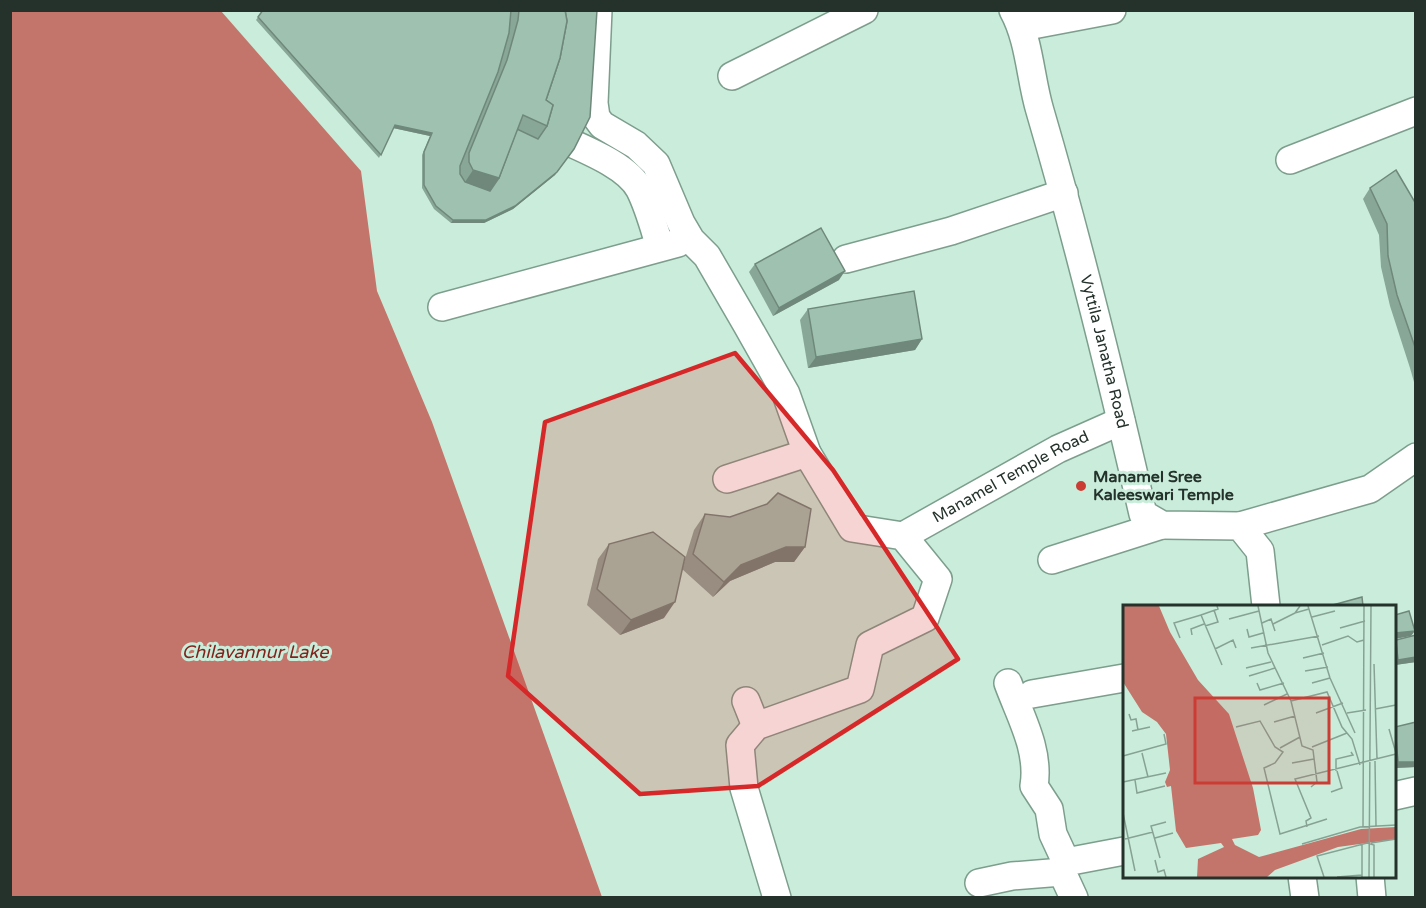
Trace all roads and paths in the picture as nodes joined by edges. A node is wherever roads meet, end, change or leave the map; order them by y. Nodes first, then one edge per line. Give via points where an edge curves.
1 (598, 10) edge
2 (864, 10) edge
3 (1112, 10) edge
4 (1018, 19) edge
5 (732, 76) dead end
6 (1416, 111) edge
7 (533, 159) edge
8 (1290, 159) dead end
9 (1064, 193) junction
10 (691, 240) junction
11 (660, 247) junction
12 (846, 259) dead end
13 (442, 307) dead end
14 (1121, 421) junction
15 (807, 453) junction
16 (1416, 457) edge
17 (726, 479) dead end
18 (1162, 525) junction
19 (1240, 526) junction
20 (903, 536) junction
21 (1052, 560) dead end
22 (1266, 605) edge
23 (1123, 678) edge
24 (746, 701) dead end
25 (756, 726) junction
26 (1416, 791) edge
27 (1396, 796) edge
28 (1123, 852) edge
29 (1064, 867) junction
30 (1302, 878) edge
31 (1370, 878) edge
32 (979, 883) dead end
33 (777, 897) edge
34 (1074, 897) edge
35 (1305, 897) edge
36 (1372, 897) edge

1 - 10 street via 596,117 602,125 649,154
2 - 5 street
3 - 4 street
4 - 9 street, Vyttila Janatha Road via 1032,86
6 - 8 street
7 - 11 street via 547,132 622,170 640,189
9 - 12 street via 951,231
9 - 14 street, Vyttila Janatha Road
10 - 11 street
10 - 15 street via 707,256 786,394
11 - 13 street
14 - 18 street, Vyttila Janatha Road via 1143,514
14 - 20 street, Manamel Temple Road via 1058,449
15 - 17 street
15 - 20 street via 852,528
16 - 19 street via 1370,489
18 - 19 street
18 - 21 street
19 - 22 street via 1260,551
20 - 25 street via 938,579 925,618 870,645 860,689
23 - 29 street via 1020,688 1036,771 1034,786 1049,809
24 - 25 street
25 - 33 street via 740,746 744,788
26 - 27 street
28 - 29 street
29 - 32 street
29 - 34 street
30 - 35 street
31 - 36 street

